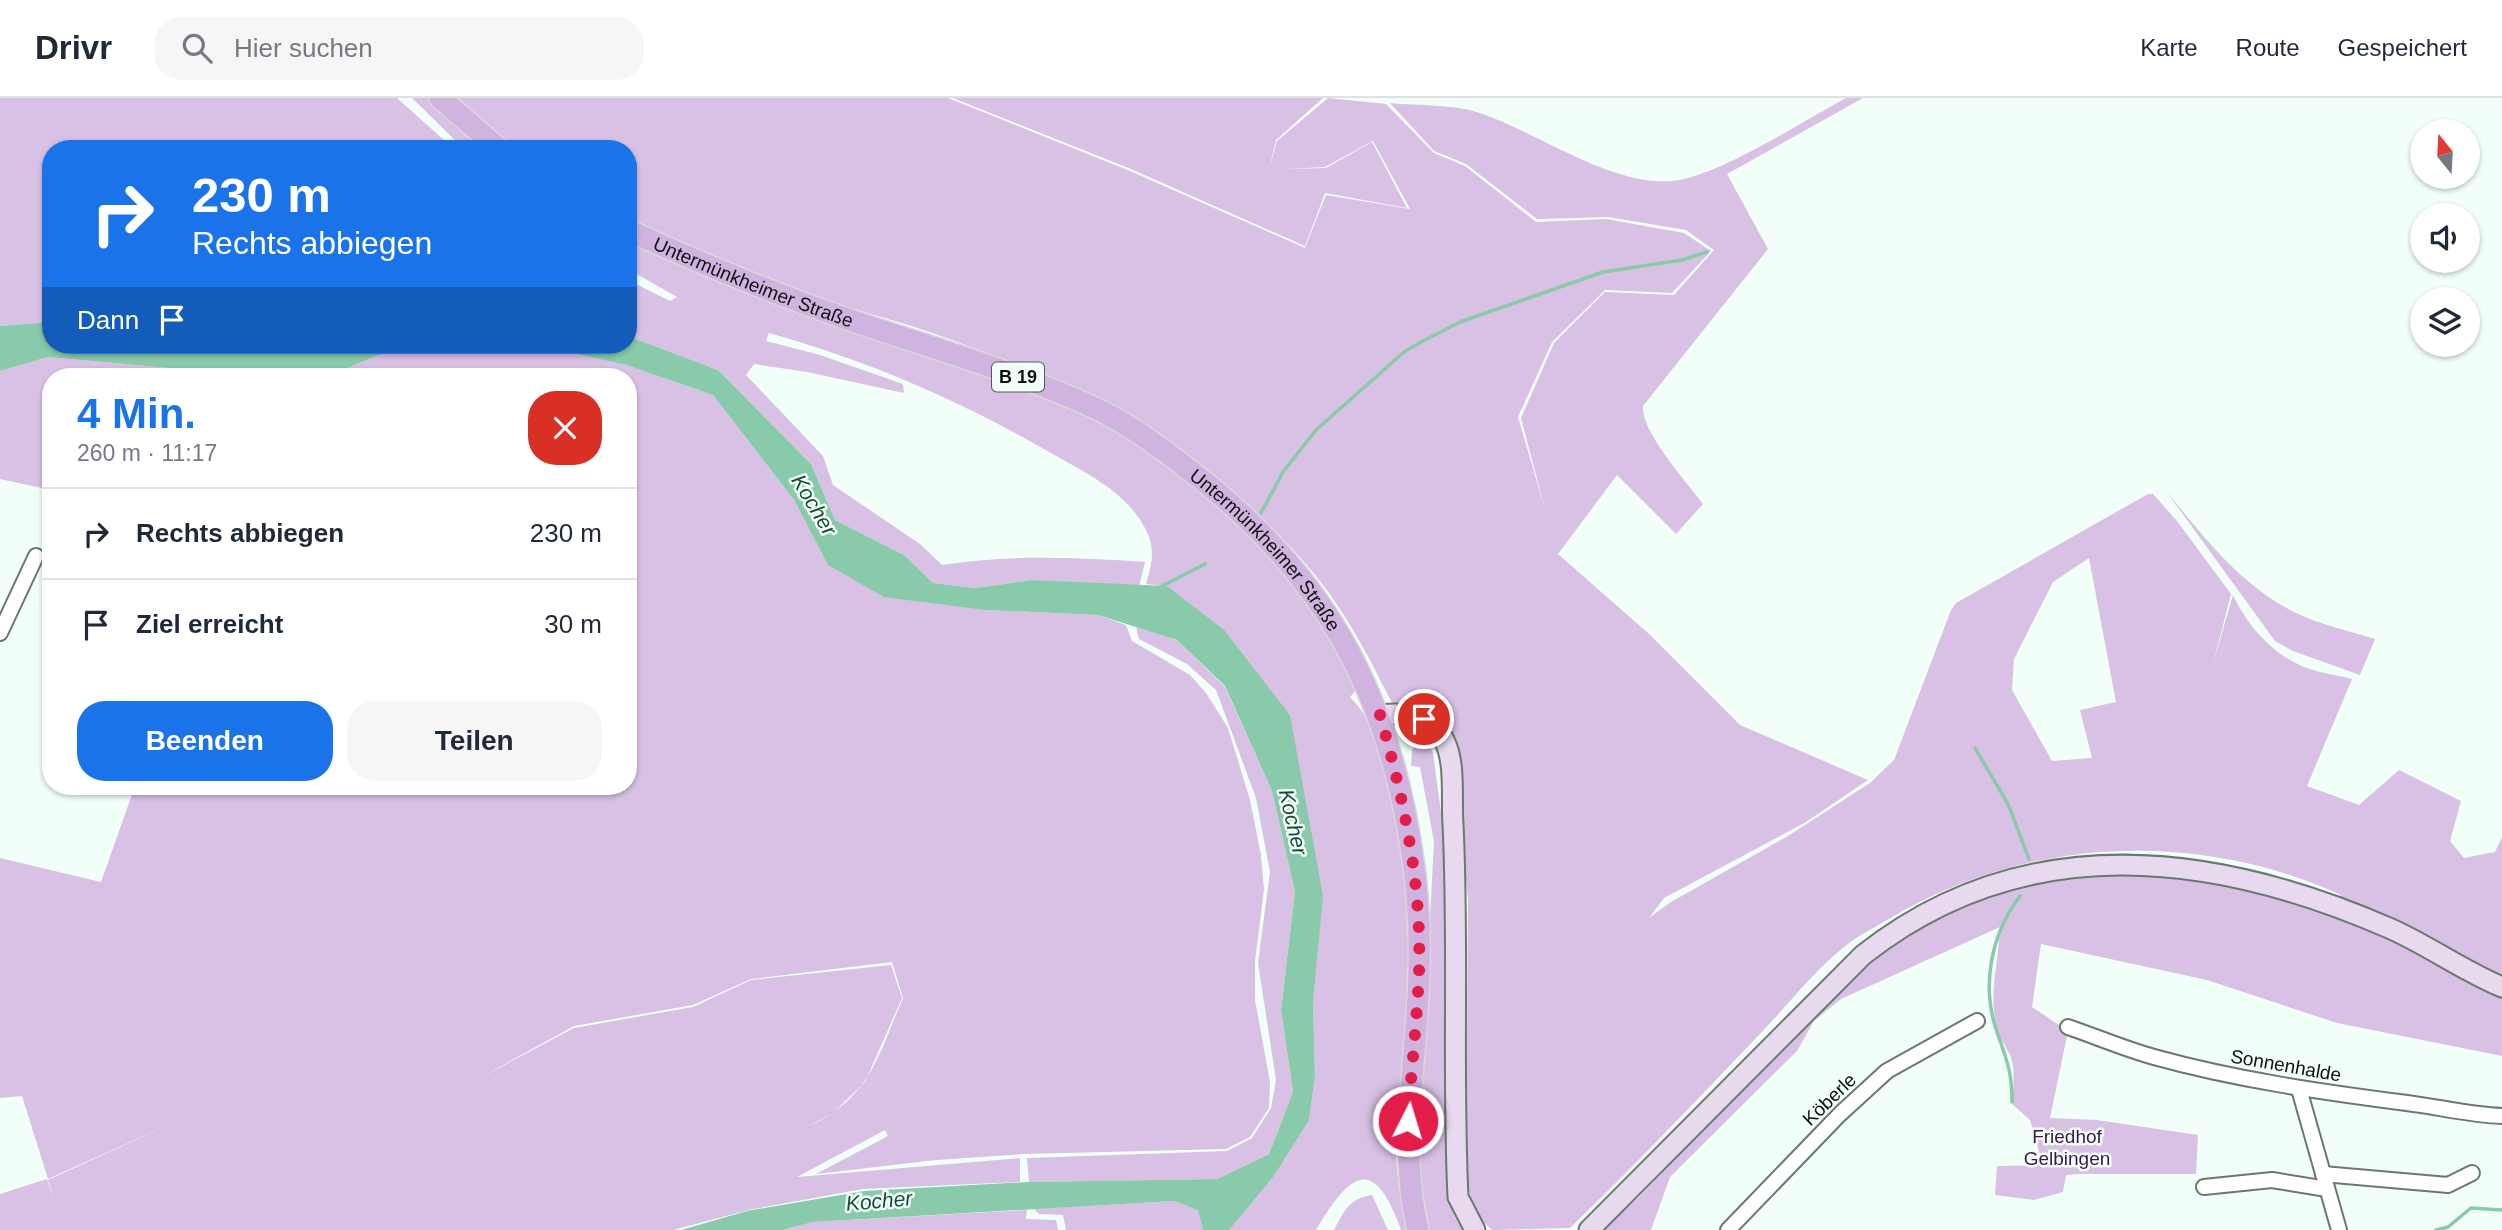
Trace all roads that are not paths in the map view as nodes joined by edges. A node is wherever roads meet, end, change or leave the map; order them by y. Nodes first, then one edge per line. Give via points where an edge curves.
1 (440, 98) edge
2 (489, 140) edge
3 (637, 234) edge
4 (36, 556) dead end
5 (0, 633) edge
6 (1380, 715) junction
7 (2502, 987) edge
8 (1977, 1021) dead end
9 (2068, 1027) dead end
10 (2299, 1089) junction
11 (2502, 1116) edge
12 (2472, 1173) dead end
13 (2323, 1174) junction
14 (2204, 1187) dead end
15 (2327, 1189) junction
16 (1418, 1230) edge
17 (1475, 1230) edge
18 (1589, 1230) edge
19 (1728, 1230) edge
20 (2339, 1230) edge

1 - 2 main road
3 - 6 main road, Untermünkheimer Straße / B 19 via 733,278 1065,395 1133,430 1224,496 1282,555 1338,632
4 - 5 street
6 - 16 main road, Untermünkheimer Straße / B 19 via 1407,823 1416,896 1419,971 1407,1163
6 - 17 main road via 1398,713 1424,719 1448,747 1455,874 1458,1197
7 - 18 main road via 2392,929 2252,879 2159,865 2115,864 2017,877 1944,902 1863,955
8 - 19 street, Köberle via 1887,1071
9 - 10 street, Sonnenhalde via 2153,1056
10 - 11 street, Sonnenhalde
10 - 13 street
12 - 13 street via 2448,1185
13 - 15 street
14 - 15 street via 2272,1180
15 - 20 street

